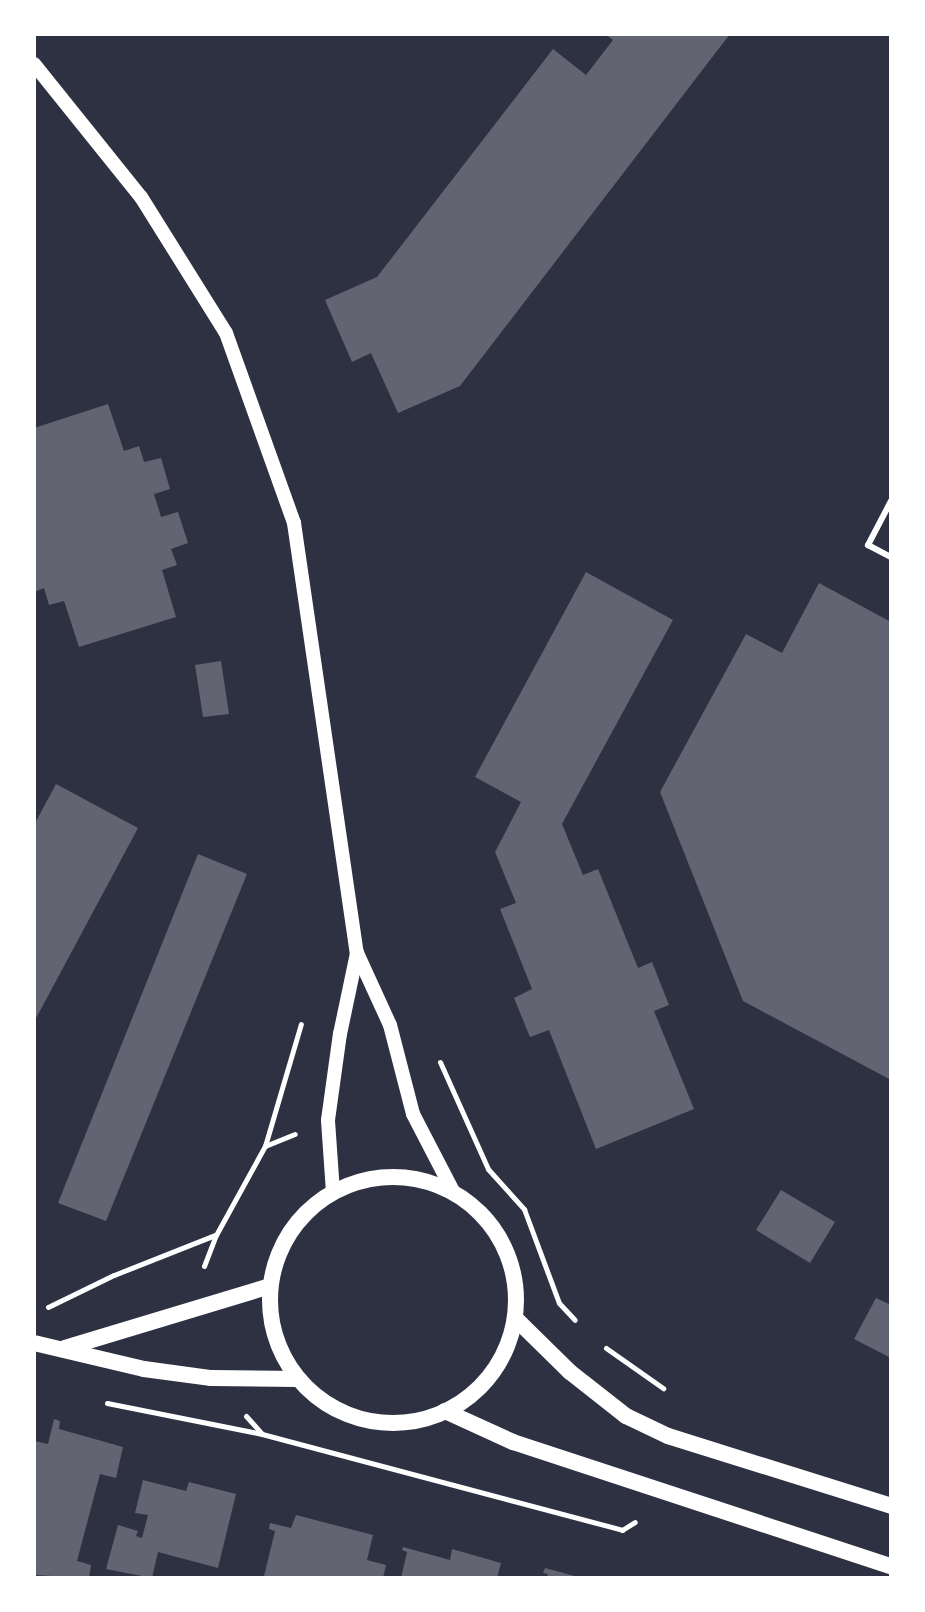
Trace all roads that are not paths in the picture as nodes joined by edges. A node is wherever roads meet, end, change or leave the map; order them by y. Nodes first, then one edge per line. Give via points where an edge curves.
1 (34, 64) edge
2 (891, 501) edge
3 (891, 557) edge
4 (357, 953) junction
5 (333, 1192) junction
6 (454, 1193) junction
7 (270, 1286) junction
8 (515, 1318) junction
9 (34, 1343) edge
10 (63, 1349) junction
11 (298, 1379) junction
12 (445, 1411) junction
13 (891, 1506) edge
14 (891, 1566) edge

1 - 4 street via 141,197 226,333 294,523
2 - 3 lane via 868,545
4 - 5 street via 328,1120
4 - 6 street via 390,1025 413,1114
5 - 6 main road via 394,1176 425,1180
5 - 7 main road via 290,1231
6 - 8 main road via 483,1215 505,1246 515,1281
7 - 10 main road
7 - 11 main road via 274,1335
8 - 12 main road via 492,1373
8 - 13 main road via 570,1372 626,1416 668,1436
9 - 10 main road
10 - 11 main road via 211,1378
11 - 12 main road via 322,1401 351,1416 415,1421
12 - 14 main road via 513,1442

